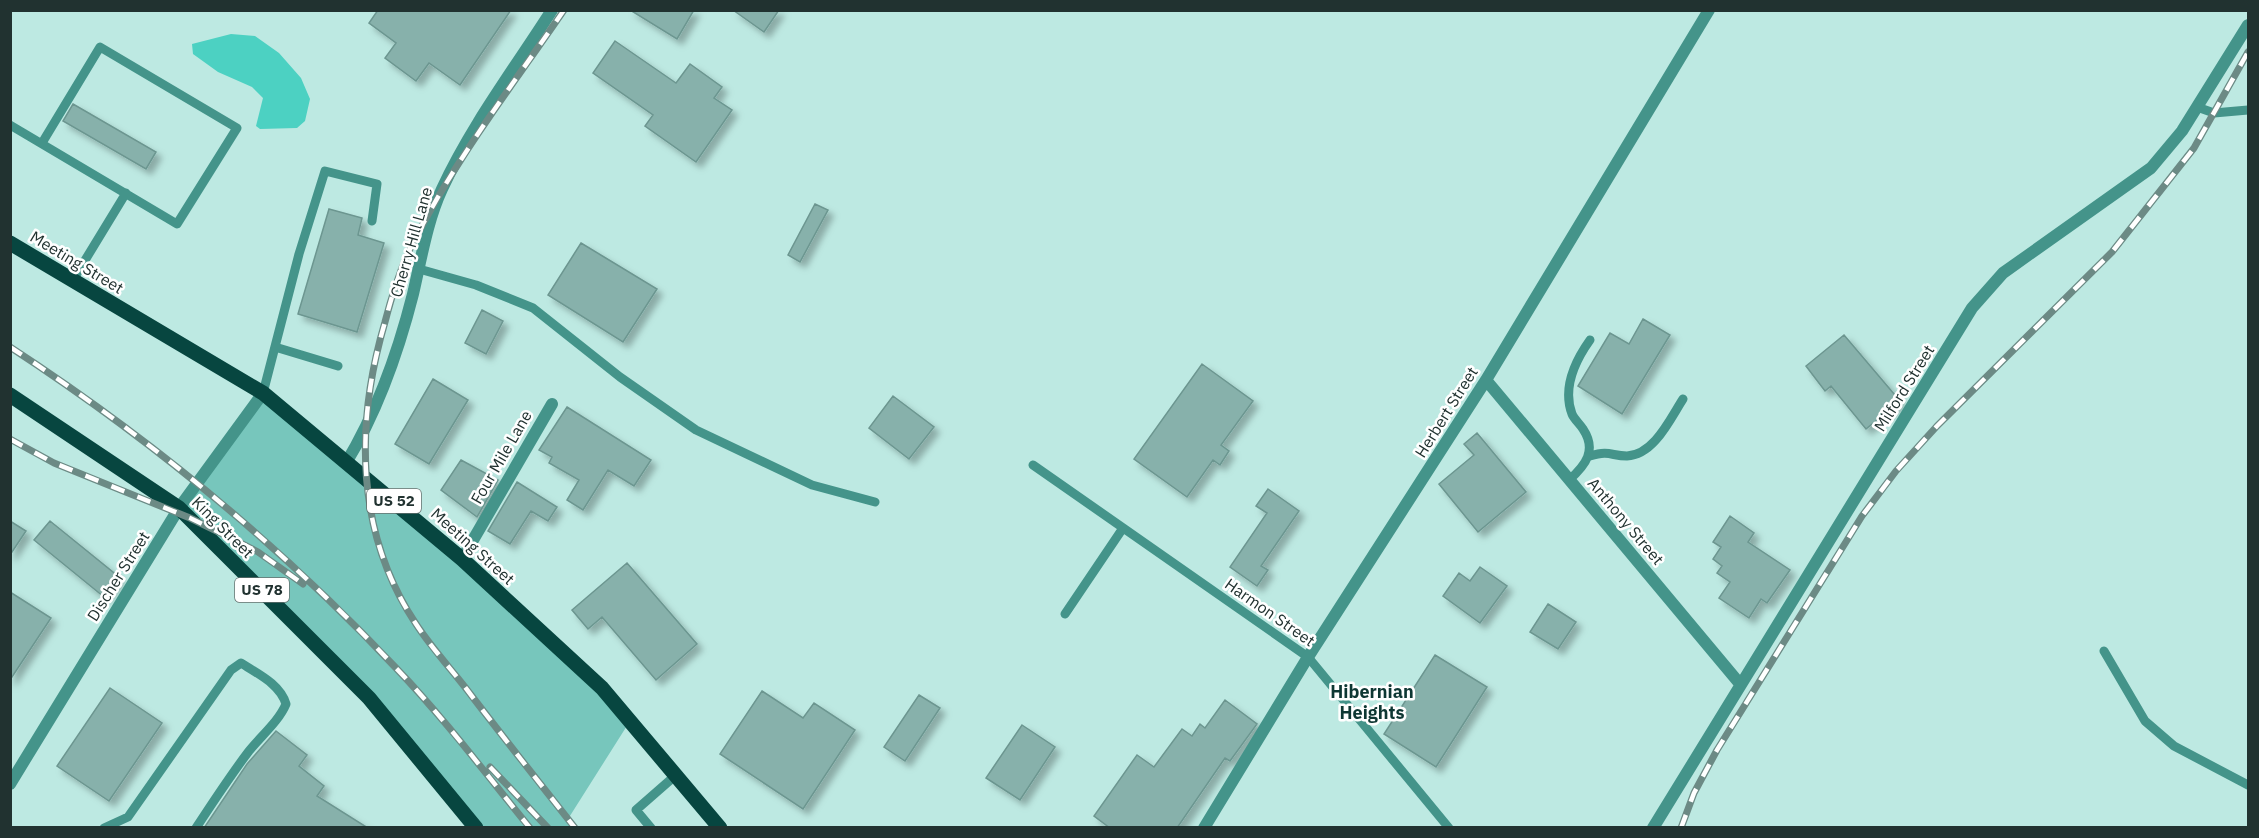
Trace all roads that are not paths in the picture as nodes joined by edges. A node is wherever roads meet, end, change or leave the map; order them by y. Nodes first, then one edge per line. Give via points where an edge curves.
1 (552, 10) edge
2 (1709, 10) edge
3 (2248, 25) edge
4 (2197, 107) junction
5 (2248, 110) edge
6 (10, 125) edge
7 (42, 143) junction
8 (126, 193) junction
9 (372, 221) dead end
10 (10, 243) edge
11 (419, 269) junction
12 (74, 280) junction
13 (1590, 340) dead end
14 (275, 347) junction
15 (339, 366) dead end
16 (1486, 380) junction
17 (263, 393) junction
18 (10, 395) edge
19 (1683, 399) dead end
20 (552, 404) dead end
21 (1590, 456) junction
22 (346, 463) junction
23 (1033, 465) dead end
24 (1569, 480) junction
25 (875, 502) dead end
26 (180, 508) junction
27 (1123, 528) junction
28 (462, 559) junction
29 (1065, 614) dead end
30 (2104, 651) dead end
31 (1308, 657) junction
32 (1740, 684) junction
33 (676, 775) junction
34 (10, 784) edge
35 (2248, 785) edge
36 (104, 828) edge
37 (196, 828) edge
38 (476, 828) edge
39 (651, 828) edge
40 (720, 828) edge
41 (1204, 828) edge
42 (1449, 828) edge
43 (1653, 828) edge

1 - 11 street, Cherry Hill Lane via 441,190
2 - 16 street, Herbert Street
3 - 4 street, Milford Street
4 - 5 lane via 2214,113
4 - 32 street, Milford Street via 2182,132 2151,168 2003,273 1972,308
6 - 7 lane
7 - 8 lane
7 - 8 lane via 100,47 237,128 177,224
8 - 12 lane
9 - 14 lane via 377,184 325,171
10 - 12 main road, Meeting Street / US 52
11 - 22 street, Cherry Hill Lane via 380,396
11 - 25 lane via 476,285 533,308 620,377 696,430 812,485
12 - 17 main road, Meeting Street / US 52
13 - 21 lane via 1575,362 1568,392 1573,415 1590,440
14 - 15 lane
14 - 17 lane
16 - 24 street, Anthony Street
16 - 31 street, Herbert Street
17 - 22 main road, Meeting Street / US 52
17 - 26 street, Discher Street
18 - 26 main road, King Street / US 78
19 - 21 lane via 1653,442 1638,454 1624,456 1606,451
20 - 28 street, Four Mile Lane
21 - 24 lane
22 - 28 main road, Meeting Street / US 52
23 - 27 lane, Harmon Street
24 - 32 street, Anthony Street
26 - 34 street, Discher Street
26 - 38 main road, King Street / US 78 via 369,698
27 - 29 lane
27 - 31 lane, Harmon Street
28 - 33 main road, Meeting Street / US 52 via 602,687
30 - 35 lane via 2145,721 2174,746
31 - 41 street, Herbert Street
31 - 42 lane, Harmon Street
32 - 43 street, Milford Street
33 - 39 lane via 636,810
33 - 40 main road, Meeting Street / US 52
36 - 37 lane via 128,817 231,670 241,663 283,694 286,704 282,714 232,773

